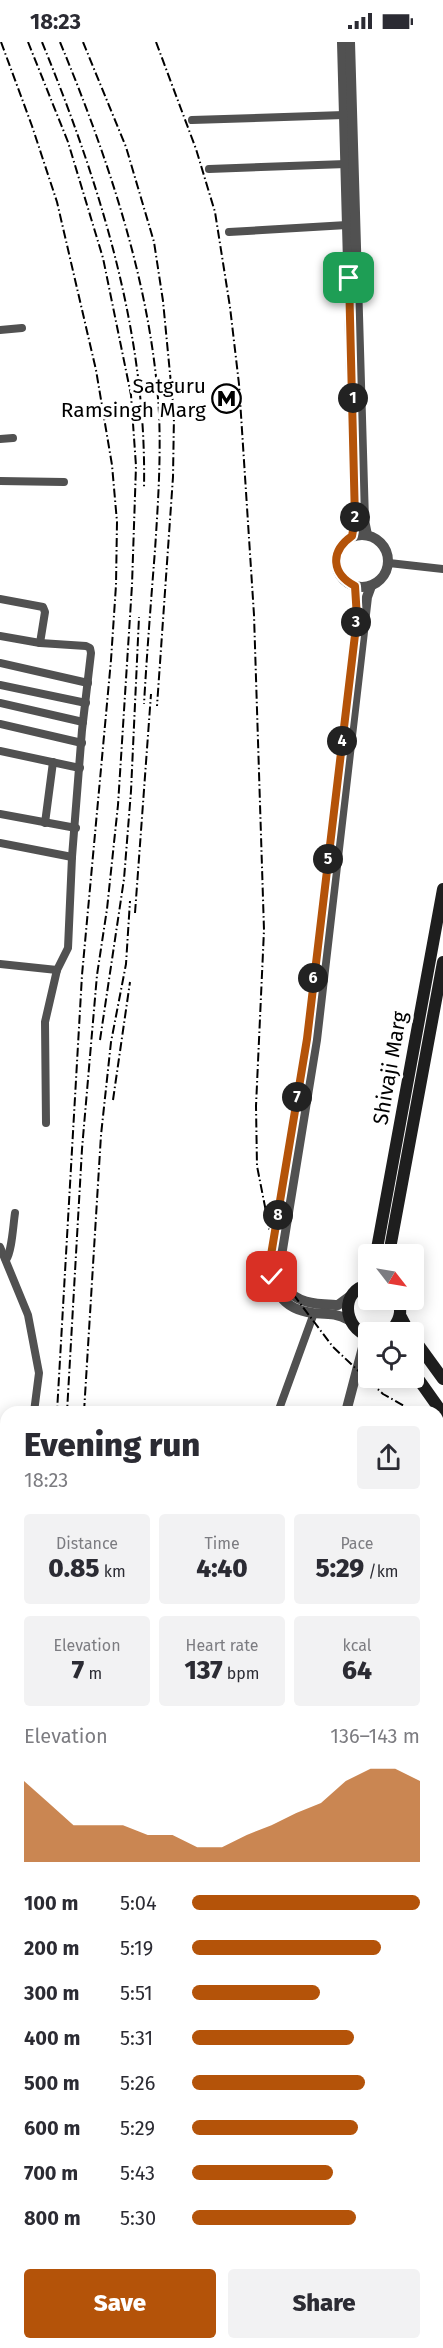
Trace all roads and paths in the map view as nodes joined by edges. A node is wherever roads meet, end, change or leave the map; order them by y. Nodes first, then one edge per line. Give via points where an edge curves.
1 (342, 42) edge
2 (350, 42) edge
3 (344, 115) junction
4 (192, 120) dead end
5 (346, 164) junction
6 (209, 169) dead end
7 (347, 225) junction
8 (229, 232) dead end
9 (22, 328) dead end
10 (0, 330) edge
11 (0, 438) edge
12 (13, 438) dead end
13 (0, 481) edge
14 (64, 482) dead end
15 (367, 535) junction
16 (352, 536) junction
17 (389, 562) junction
18 (443, 569) edge
19 (355, 586) junction
20 (371, 586) junction
21 (0, 600) edge
22 (0, 636) edge
23 (40, 643) junction
24 (0, 663) edge
25 (88, 683) junction
26 (0, 685) edge
27 (0, 703) edge
28 (86, 703) junction
29 (83, 722) junction
30 (0, 724) edge
31 (82, 743) junction
32 (0, 751) edge
33 (53, 762) junction
34 (80, 768) junction
35 (0, 814) edge
36 (45, 823) junction
37 (76, 828) junction
38 (0, 843) edge
39 (72, 857) junction
40 (443, 889) edge
41 (443, 962) edge
42 (0, 964) edge
43 (57, 970) junction
44 (46, 1123) dead end
45 (15, 1213) dead end
46 (378, 1244) edge
47 (391, 1244) edge
48 (0, 1247) edge
49 (6, 1260) junction
50 (358, 1289) edge
51 (353, 1293) junction
52 (399, 1310) edge
53 (314, 1313) junction
54 (400, 1315) junction
55 (349, 1320) junction
56 (397, 1322) edge
57 (404, 1322) edge
58 (358, 1331) edge
59 (424, 1353) edge
60 (358, 1371) edge
61 (443, 1379) edge
62 (424, 1387) edge
63 (35, 1406) edge
64 (280, 1406) edge
65 (348, 1406) edge
66 (437, 1406) edge

1 - 3 street
2 - 15 street
3 - 4 street
3 - 5 street
5 - 6 street
5 - 7 street
7 - 8 street
7 - 16 street via 355,520
9 - 10 street
11 - 12 street
13 - 14 street
15 - 16 street
15 - 17 street via 378,540
16 - 19 street via 338,550 336,559 345,581
17 - 18 street
17 - 20 street via 380,581
19 - 20 street
19 - 53 street via 357,618 307,1039 270,1261 277,1292 287,1305
20 - 51 street via 316,1040 280,1262 284,1285 294,1296 312,1304 338,1305
21 - 23 street via 43,607
22 - 23 street
23 - 25 street via 90,648
24 - 25 street
25 - 28 street
26 - 28 street
27 - 29 street
28 - 29 street
29 - 31 street
30 - 31 street
31 - 34 street
32 - 33 street
33 - 34 street
33 - 36 street
34 - 37 street
35 - 36 street
36 - 37 street
37 - 39 street
38 - 39 street
39 - 43 street via 68,948
40 - 46 main road, Shivaji Marg
41 - 47 main road, Shivaji Marg
42 - 43 street
43 - 44 street via 45,1022
45 - 49 street via 11,1253
48 - 49 street
49 - 63 street via 28,1315 37,1359
50 - 51 main road
51 - 55 main road via 348,1306
52 - 54 main road
53 - 55 street via 336,1314
53 - 64 street
54 - 56 main road
54 - 57 main road
55 - 58 main road
59 - 61 main road
60 - 65 street
62 - 66 main road

